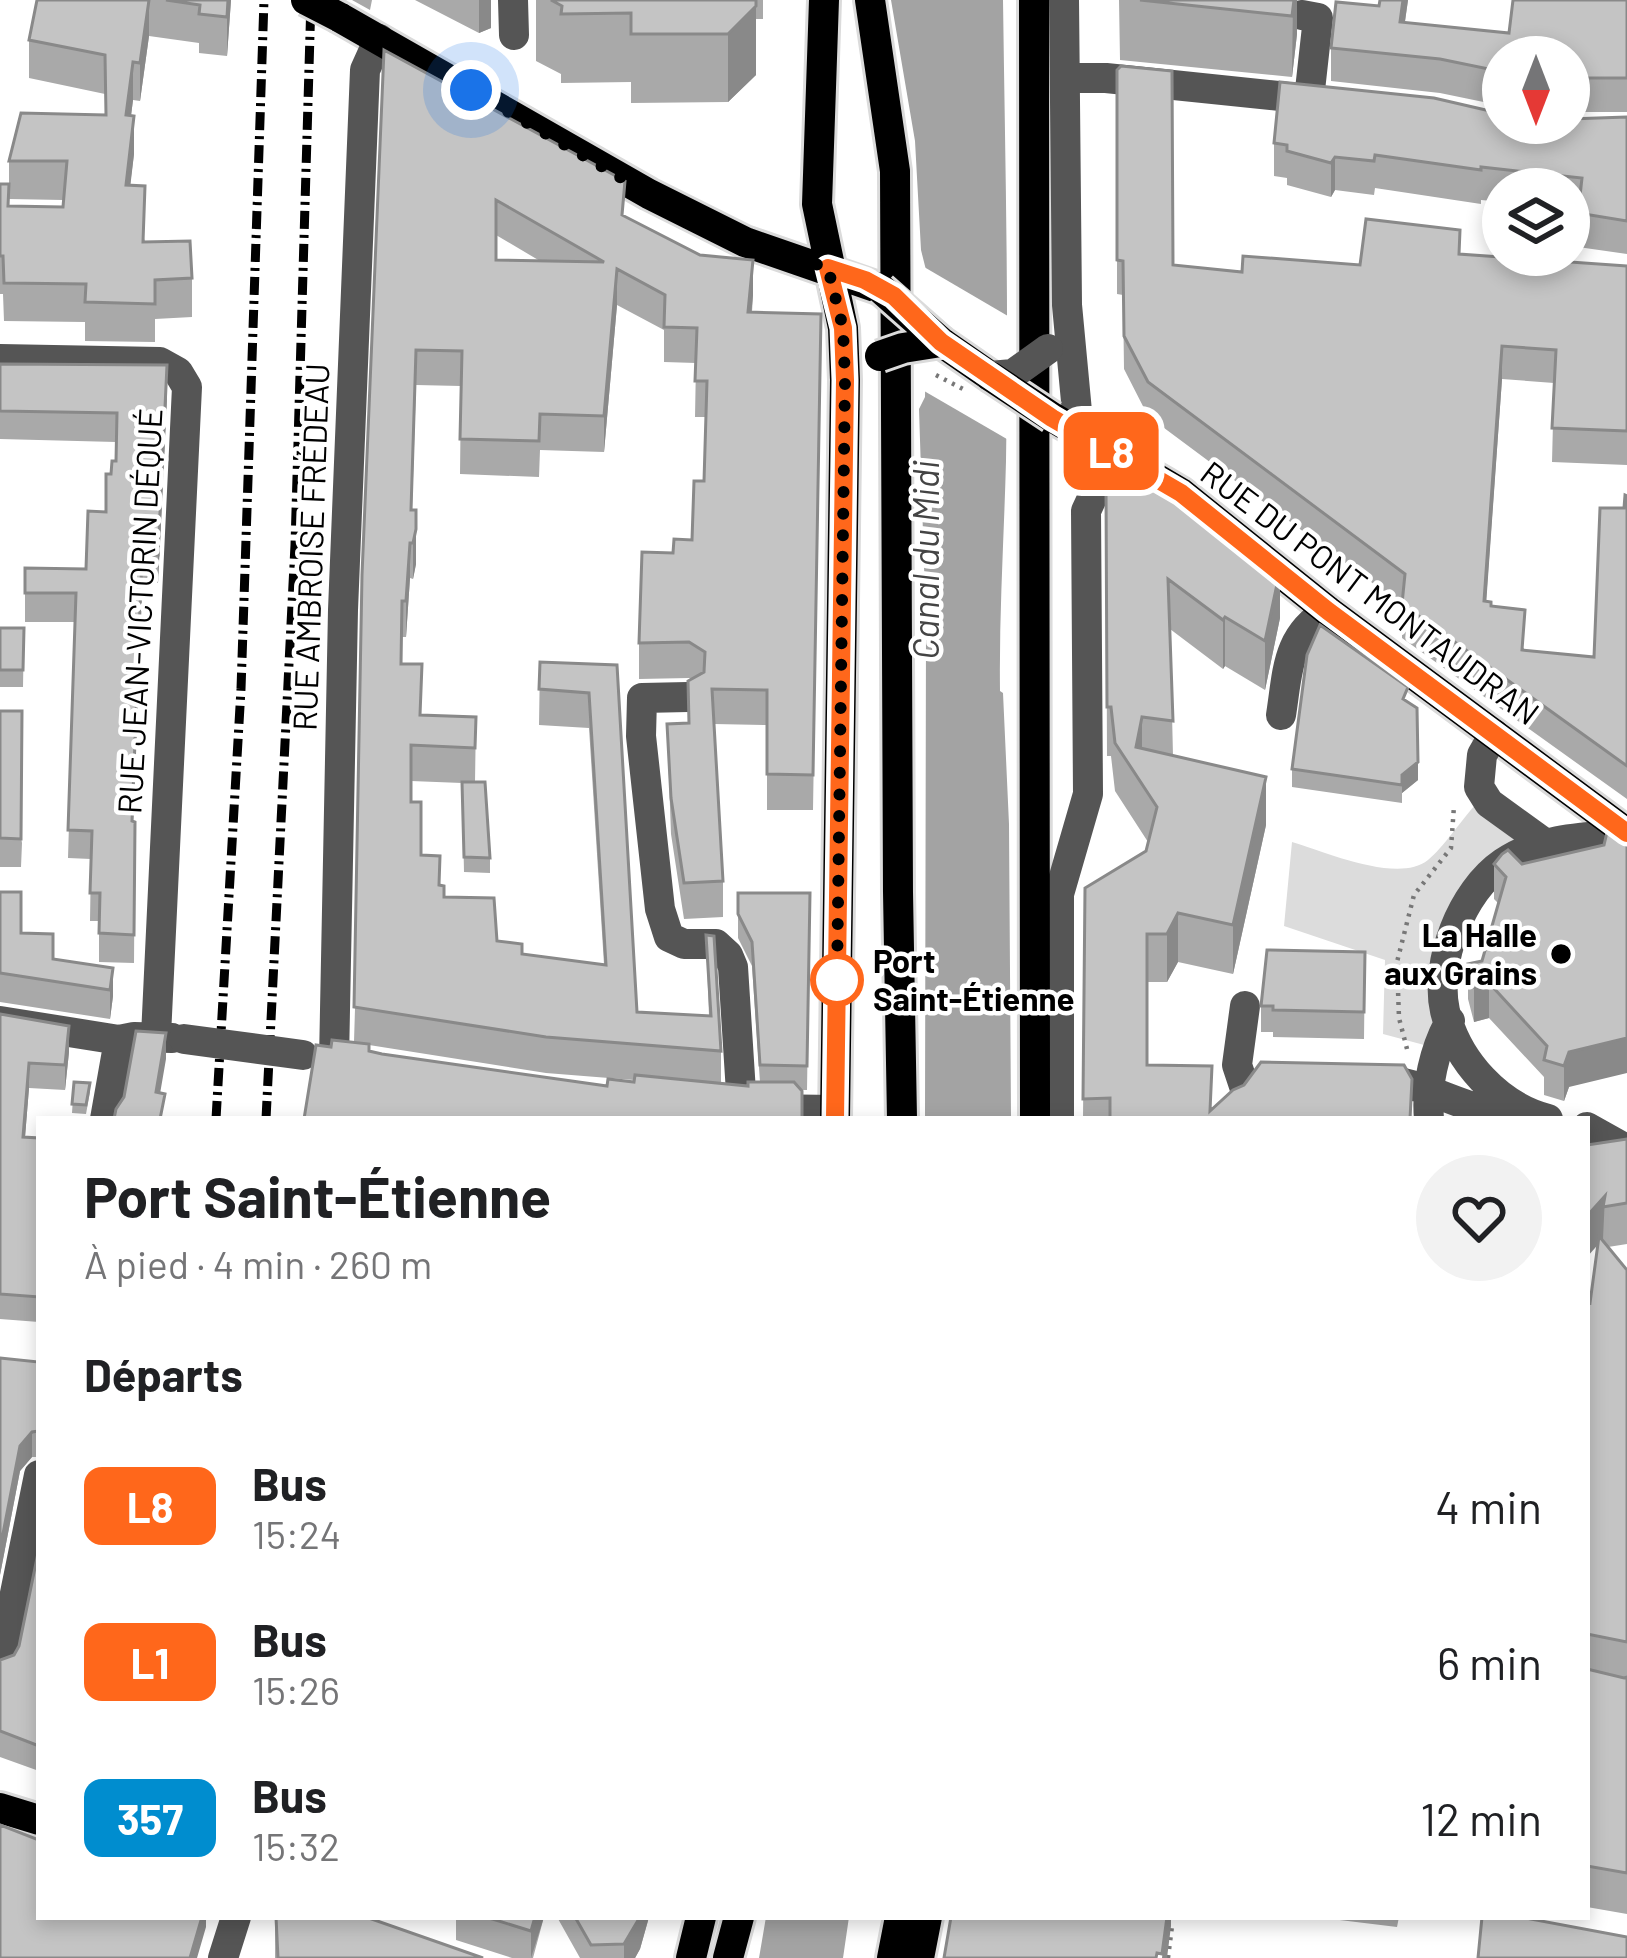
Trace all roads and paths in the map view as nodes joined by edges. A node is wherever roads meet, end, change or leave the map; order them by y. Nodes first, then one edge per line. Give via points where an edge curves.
1 (306, 0) edge
2 (513, 0) edge
3 (824, 0) edge
4 (870, 0) edge
5 (1034, 0) edge
6 (1064, 0) edge
7 (1302, 15) dead end
8 (514, 34) dead end
9 (379, 39) junction
10 (1067, 78) junction
11 (1309, 99) junction
12 (1352, 104) edge
13 (828, 268) junction
14 (1067, 305) junction
15 (941, 342) junction
16 (0, 359) edge
17 (991, 376) junction
18 (845, 380) junction
19 (1065, 425) junction
20 (1123, 458) junction
21 (1328, 611) junction
22 (688, 697) edge
23 (1281, 715) dead end
24 (1494, 734) junction
25 (1454, 805) dead end
26 (1627, 834) edge
27 (1547, 844) junction
28 (1245, 1006) dead end
29 (0, 1021) edge
30 (1450, 1021) junction
31 (170, 1038) junction
32 (119, 1040) junction
33 (1278, 1077) edge
34 (1349, 1078) edge
35 (1425, 1098) edge
36 (835, 1114) edge
37 (105, 1116) edge
38 (902, 1116) edge
39 (1035, 1116) edge
40 (1059, 1116) edge
41 (1499, 1116) edge
42 (1537, 1116) edge
43 (1590, 1129) edge
44 (1624, 1146) edge
45 (1590, 1152) edge
46 (36, 1490) edge
47 (0, 1667) edge
48 (0, 1808) edge
49 (36, 1819) edge
50 (235, 1920) edge
51 (700, 1920) edge
52 (738, 1920) edge
53 (899, 1920) edge
54 (926, 1920) edge
55 (1172, 1926) dead end
56 (223, 1958) edge
57 (691, 1958) edge
58 (728, 1958) edge
59 (892, 1958) edge
60 (919, 1958) edge
61 (1168, 1958) edge

1 - 9 main road, RUE DU PONT MONTAUDRAN, bridge
2 - 8 street
3 - 13 main road via 816,163
4 - 38 main road via 895,171
5 - 39 main road
6 - 10 street
7 - 11 street via 1318,18
9 - 13 main road, RUE DU PONT MONTAUDRAN via 649,194 745,242
9 - 31 street, RUE AMBROISE FRÉDEAU, bridge via 365,70 353,358 346,1061
10 - 11 street
10 - 14 street
11 - 12 street
13 - 15 main road, RUE DU PONT MONTAUDRAN, bridge via 881,289
13 - 18 main road
14 - 17 street, bridge via 1048,349 1012,374
14 - 19 street
15 - 17 main road, RUE DU PONT MONTAUDRAN
15 - 18 main road, bridge via 880,356
16 - 31 street, RUE JEAN-VICTORIN DÉQUÉ via 160,362 187,387
17 - 19 main road, RUE DU PONT MONTAUDRAN, bridge
18 - 36 main road
19 - 20 main road, RUE DU PONT MONTAUDRAN
20 - 21 main road, RUE DU PONT MONTAUDRAN via 1181,493
20 - 40 street via 1086,511 1088,794 1059,894
21 - 23 street via 1292,645
21 - 24 main road, RUE DU PONT MONTAUDRAN
22 - 36 street via 642,698 669,938 716,944 733,967 731,1107
24 - 26 main road, RUE DU PONT MONTAUDRAN
24 - 27 street via 1478,788
25 - 35 path via 1451,848 1414,895 1397,962 1399,1018
26 - 27 street
27 - 30 street via 1503,863 1476,888 1450,943
28 - 33 street via 1238,1098 1260,1078
29 - 32 street
30 - 35 street
30 - 42 street via 1477,1075
31 - 32 street
32 - 37 street
34 - 35 street via 1396,1079
35 - 41 street
43 - 44 street
44 - 45 main road
46 - 47 street
48 - 49 main road
50 - 56 street
51 - 57 main road
52 - 58 main road
53 - 59 main road
54 - 60 main road
55 - 61 path

